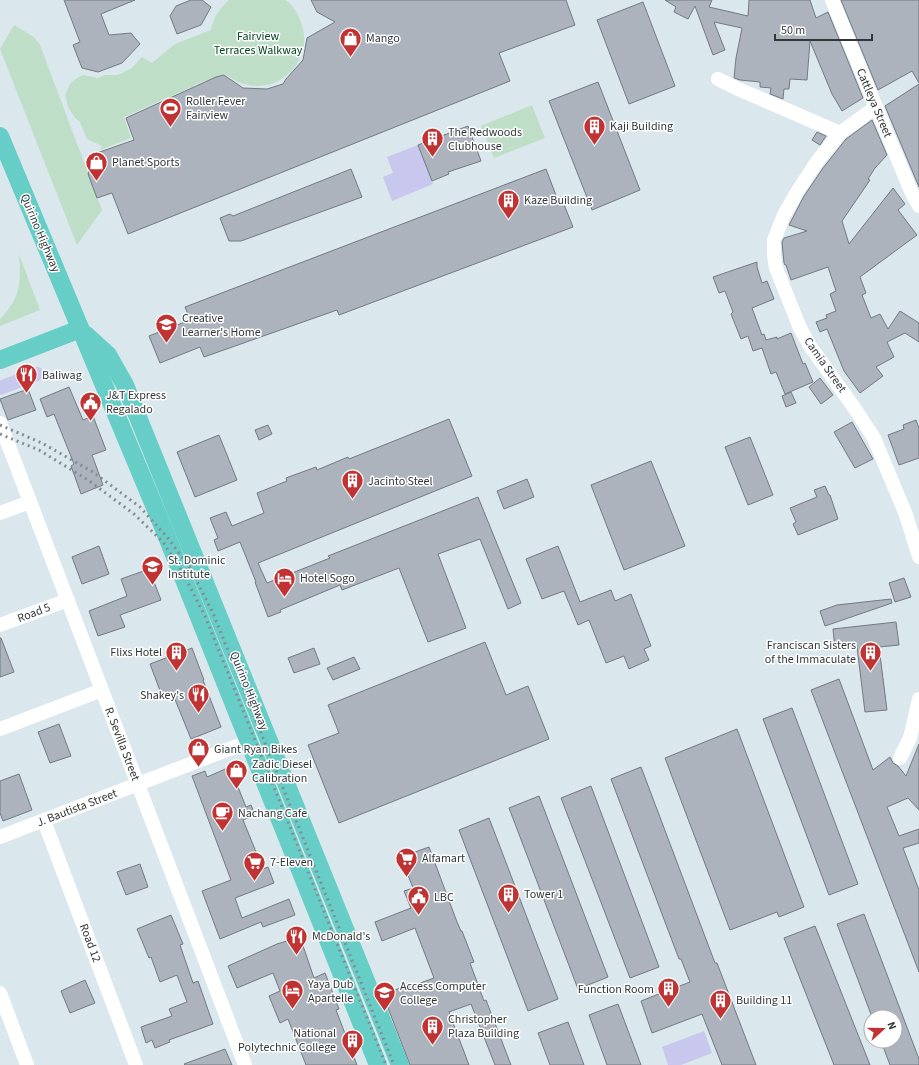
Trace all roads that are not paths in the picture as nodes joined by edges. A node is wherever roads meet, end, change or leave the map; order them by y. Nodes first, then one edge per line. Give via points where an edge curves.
1 (832, 0) edge
2 (718, 79) dead end
3 (876, 107) junction
4 (840, 133) junction
5 (0, 136) edge
6 (919, 206) edge
7 (80, 329) junction
8 (0, 360) edge
9 (0, 423) edge
10 (30, 502) junction
11 (0, 513) edge
12 (919, 557) edge
13 (68, 600) junction
14 (0, 625) edge
15 (102, 690) junction
16 (919, 699) edge
17 (0, 729) edge
18 (266, 735) junction
19 (249, 742) junction
20 (900, 758) dead end
21 (138, 785) junction
22 (44, 820) junction
23 (0, 837) edge
24 (0, 993) edge
25 (27, 1065) edge
26 (136, 1065) edge
27 (245, 1065) edge
28 (378, 1065) edge
29 (400, 1065) edge

1 - 3 street, Cattleya Street
2 - 4 street
3 - 4 street, Camia Street
3 - 6 street, Cattleya Street
4 - 12 street, Camia Street via 816,163 784,215 774,240 776,268 810,346 874,438 906,515
5 - 7 main road, Quirino Highway
7 - 8 main road
7 - 18 main road, Quirino Highway via 108,355 125,385
7 - 19 main road, Quirino Highway via 132,450
9 - 10 street, R. Sevilla Street
10 - 11 street
10 - 13 street, R. Sevilla Street
13 - 14 street, Road 5
13 - 15 street, R. Sevilla Street
15 - 17 street
15 - 21 street, R. Sevilla Street
16 - 20 street via 910,738
18 - 19 street, J. Bautista Street
18 - 29 main road, Quirino Highway
19 - 21 street, J. Bautista Street
19 - 28 main road, Quirino Highway
21 - 22 street, J. Bautista Street
21 - 27 street, R. Sevilla Street
22 - 23 street, J. Bautista Street
22 - 26 street, Road 12
24 - 25 street

